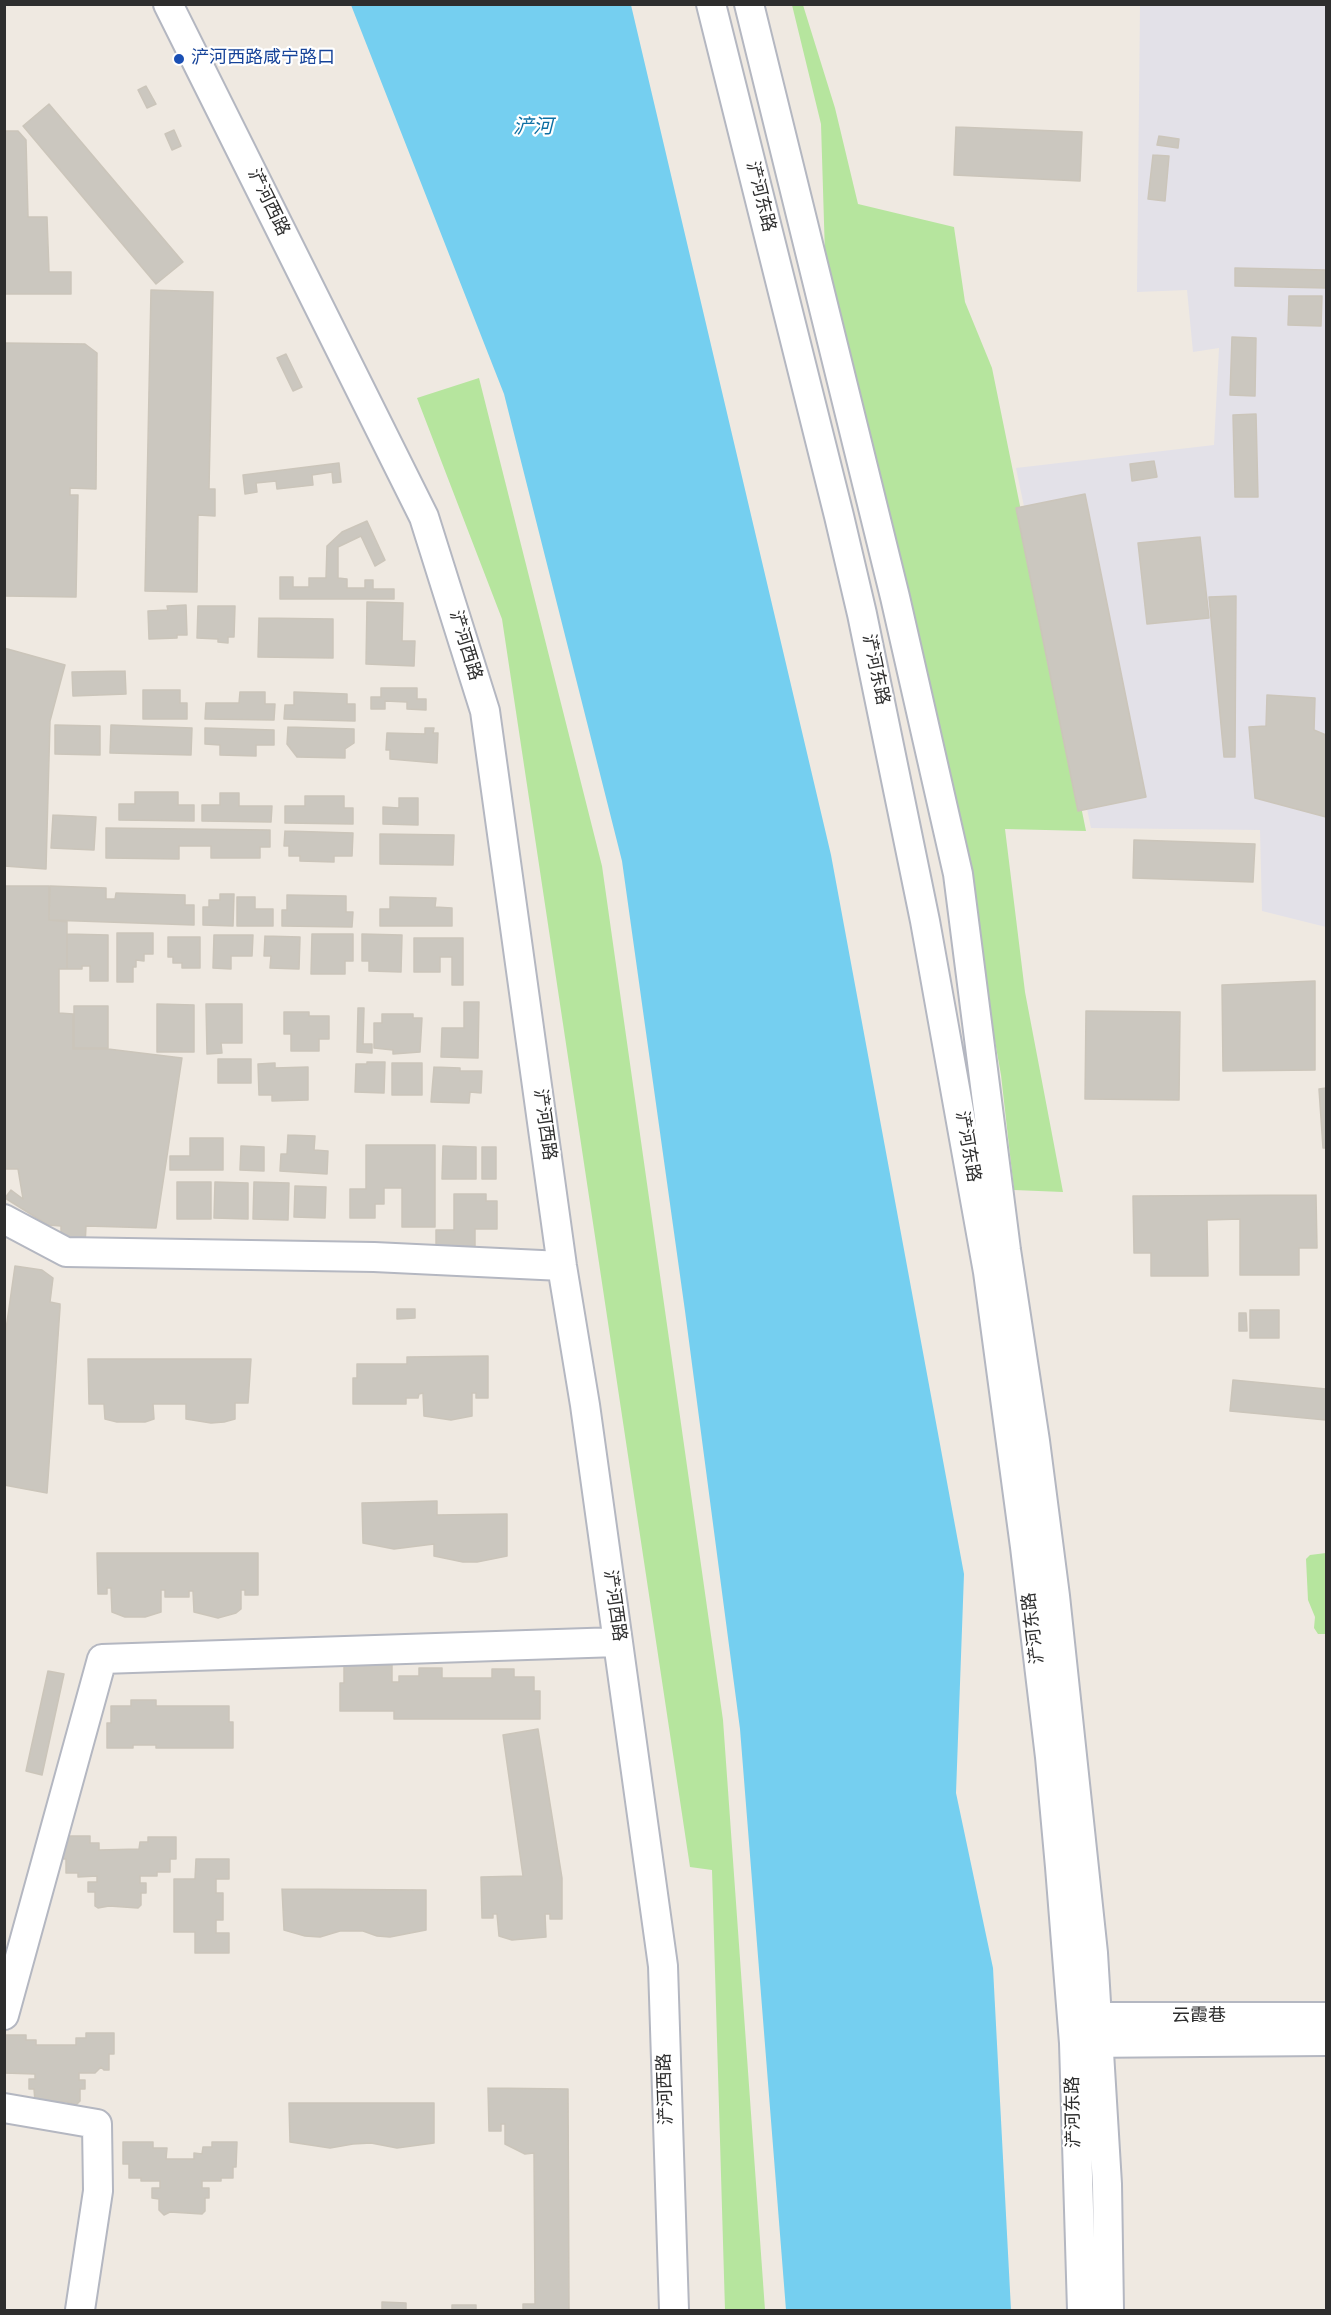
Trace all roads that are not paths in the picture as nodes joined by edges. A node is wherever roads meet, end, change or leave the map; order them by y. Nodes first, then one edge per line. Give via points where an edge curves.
1 (168, 4) edge
2 (711, 4) edge
3 (749, 4) edge
4 (4, 1219) edge
5 (562, 1266) junction
6 (618, 1642) junction
7 (4, 2015) edge
8 (1326, 2017) edge
9 (1085, 2030) junction
10 (1326, 2041) edge
11 (4, 2108) edge
12 (80, 2310) edge
13 (674, 2310) edge
14 (1082, 2310) edge
15 (1109, 2310) edge

1 - 5 street, 浐河西路 via 424,517 481,700 490,747
2 - 9 street, 浐河东路 via 837,504 919,888 988,1272
3 - 9 street, 浐河东路 via 890,574 958,874 1055,1596 1093,1953
4 - 5 street via 66,1252 374,1257
5 - 6 street, 浐河西路
6 - 7 street via 102,1659
6 - 13 street, 浐河西路 via 663,1966
8 - 9 street, 云霞巷
9 - 10 street, 云霞巷
9 - 14 street, 浐河东路
9 - 15 street, 浐河东路 via 1107,2184
11 - 12 street via 97,2124 98,2191

